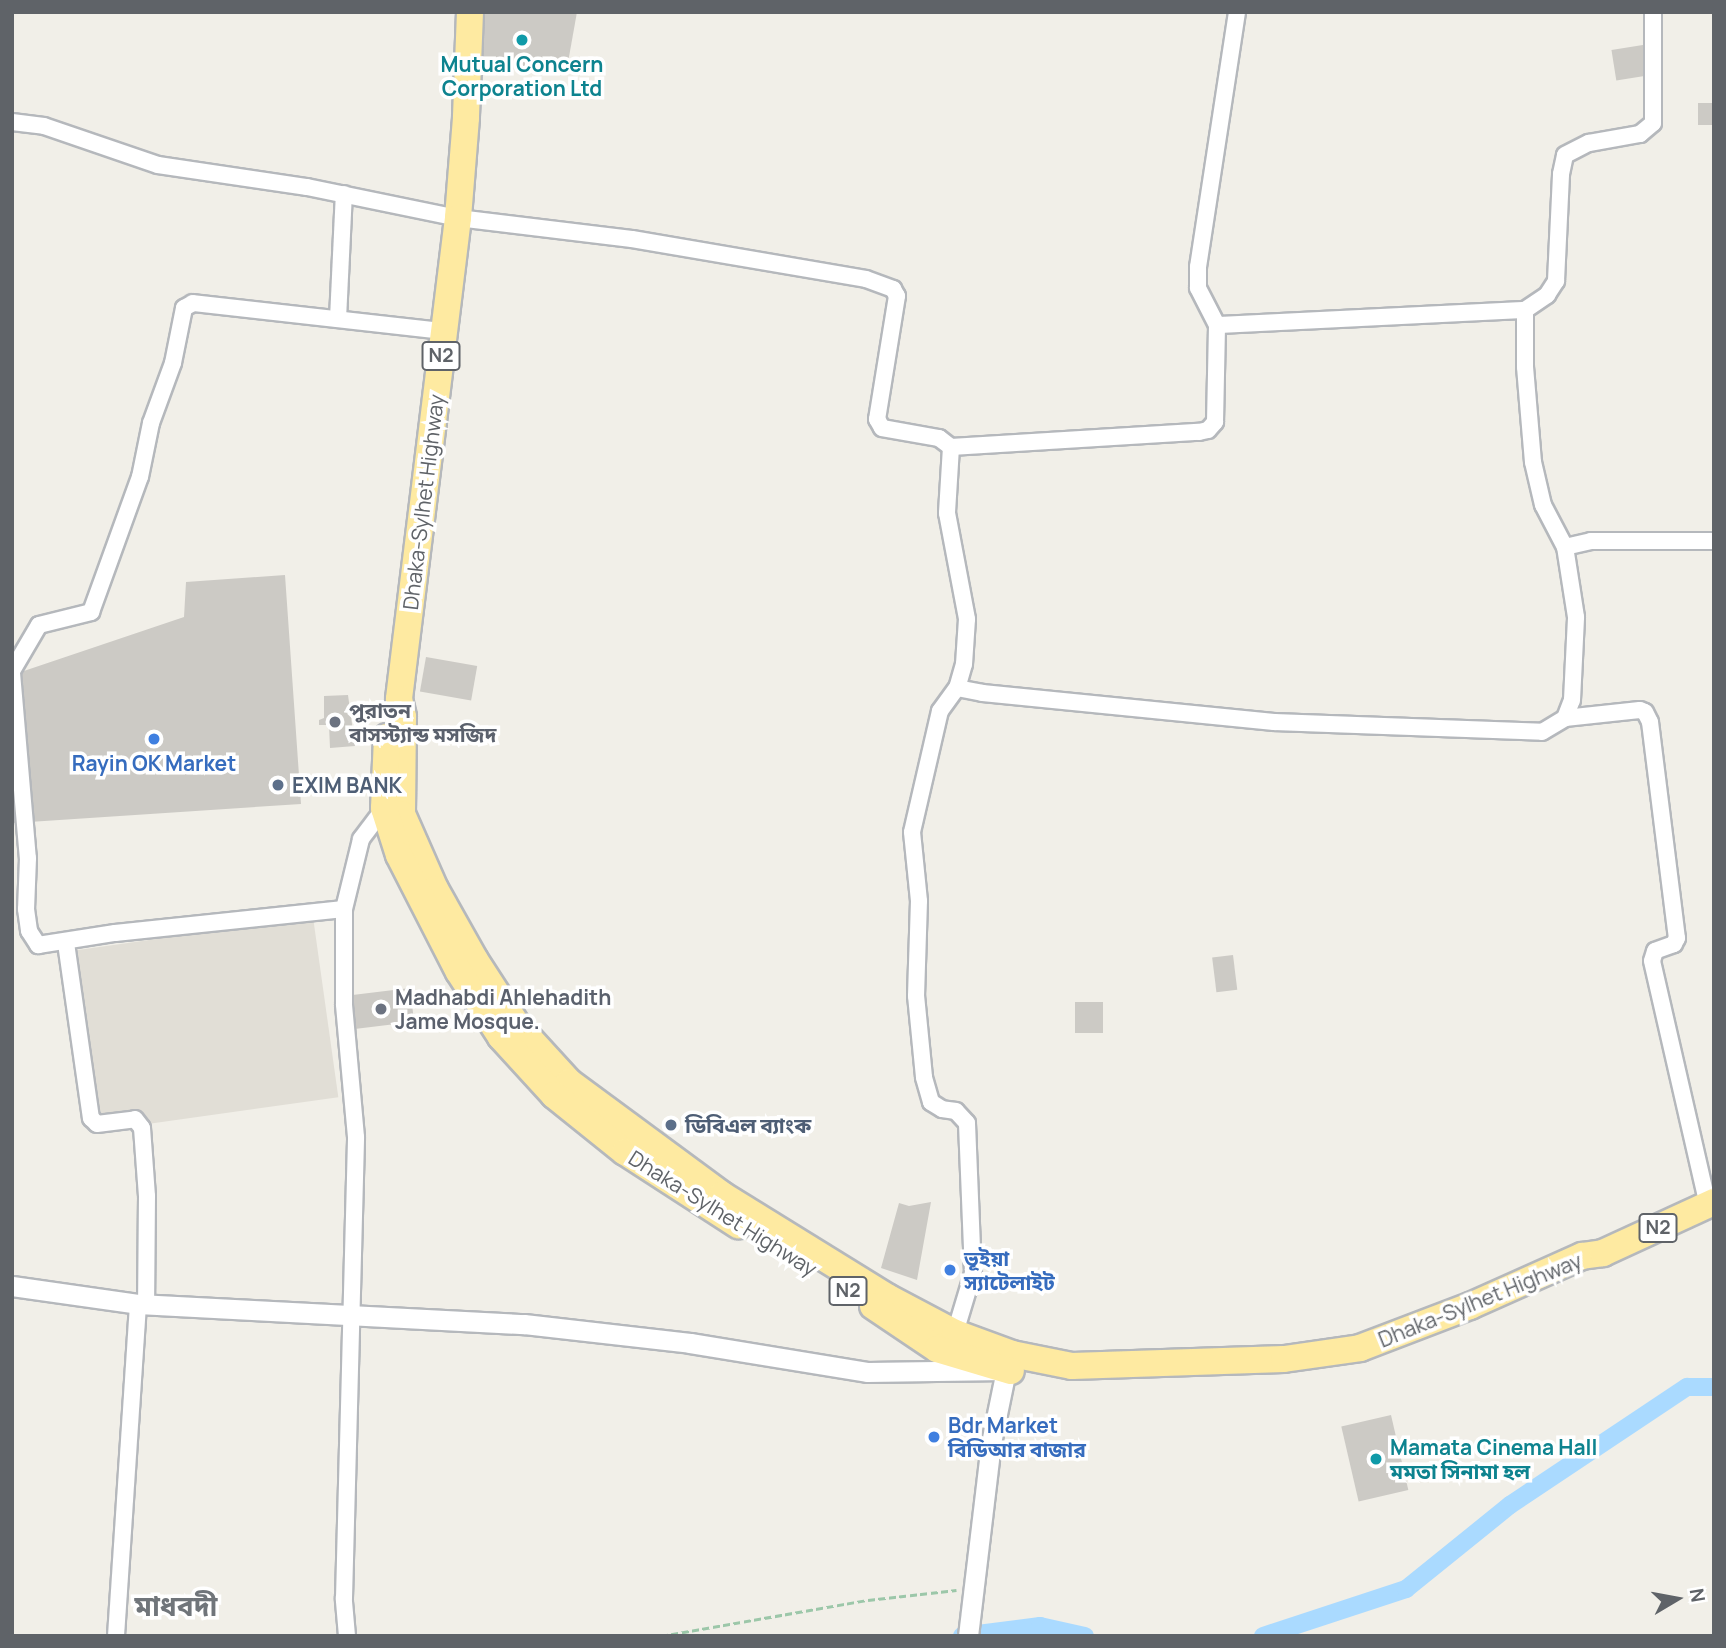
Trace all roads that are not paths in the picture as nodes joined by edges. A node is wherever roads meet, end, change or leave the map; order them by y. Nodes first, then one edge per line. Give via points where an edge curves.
1 (470, 12) edge
2 (1237, 12) edge
3 (1653, 12) edge
4 (12, 122) edge
5 (344, 194) junction
6 (457, 218) junction
7 (1525, 310) junction
8 (338, 319) junction
9 (1217, 325) junction
10 (444, 331) junction
11 (951, 447) junction
12 (1714, 541) edge
13 (1565, 547) junction
14 (12, 672) edge
15 (957, 688) junction
16 (399, 699) junction
17 (1565, 718) junction
18 (384, 808) junction
19 (344, 909) junction
20 (66, 943) junction
21 (1711, 1203) edge
22 (1603, 1253) junction
23 (12, 1286) edge
24 (142, 1304) junction
25 (351, 1315) junction
26 (954, 1333) junction
27 (1006, 1370) junction
28 (116, 1636) edge
29 (347, 1636) edge
30 (968, 1636) edge

1 - 6 highway, Dhaka-Sylhet Highway / N2
2 - 9 street via 1198,267 1198,288
3 - 7 street via 1653,123 1640,134 1589,143 1565,155 1556,281 1547,295
4 - 5 street via 44,127 158,165
5 - 6 street
5 - 8 street
6 - 10 highway, Dhaka-Sylhet Highway / N2
6 - 11 street via 632,239 866,279 893,289 897,296 877,419 882,428 939,438
7 - 9 street
7 - 13 street via 1533,462 1543,505
8 - 10 street
8 - 14 street via 193,303 184,308 140,477 91,612 39,625
9 - 11 street via 1215,422 1208,430
10 - 16 highway, Dhaka-Sylhet Highway / N2
11 - 15 street via 947,513 967,619
12 - 13 street via 1603,541
13 - 17 street via 1576,617 1572,700
14 - 20 street via 28,859 29,931 38,946
15 - 17 street via 1274,722 1542,732
15 - 26 street via 940,711 912,832 919,901 916,996 924,1077 931,1101 956,1111 967,1123 973,1273
16 - 18 highway, Dhaka-Sylhet Highway / N2 via 390,714
16 - 26 highway, Dhaka-Sylhet Highway / N2 via 403,717 402,814 435,889 517,1025 569,1082 723,1195
17 - 21 street via 1640,710 1650,722 1677,938 1674,944 1655,951 1652,961
18 - 19 street via 361,839
18 - 27 highway, Dhaka-Sylhet Highway / N2 via 399,855 459,972 501,1037 554,1095 625,1152 937,1349
19 - 20 street via 115,933
19 - 25 street via 344,1004 356,1137
20 - 24 street via 91,1118 97,1124 135,1119 142,1128 147,1196
21 - 22 highway, Dhaka-Sylhet Highway / N2
22 - 26 highway, Dhaka-Sylhet Highway / N2 via 1582,1256 1360,1348 1284,1359 1073,1366 1012,1354
22 - 27 highway, Dhaka-Sylhet Highway / N2 via 1589,1268 1477,1320 1363,1363 1285,1373 1071,1382
23 - 24 street
24 - 25 street
24 - 28 street
25 - 27 street via 524,1324 690,1343 867,1372
25 - 29 street
27 - 30 street via 990,1443

